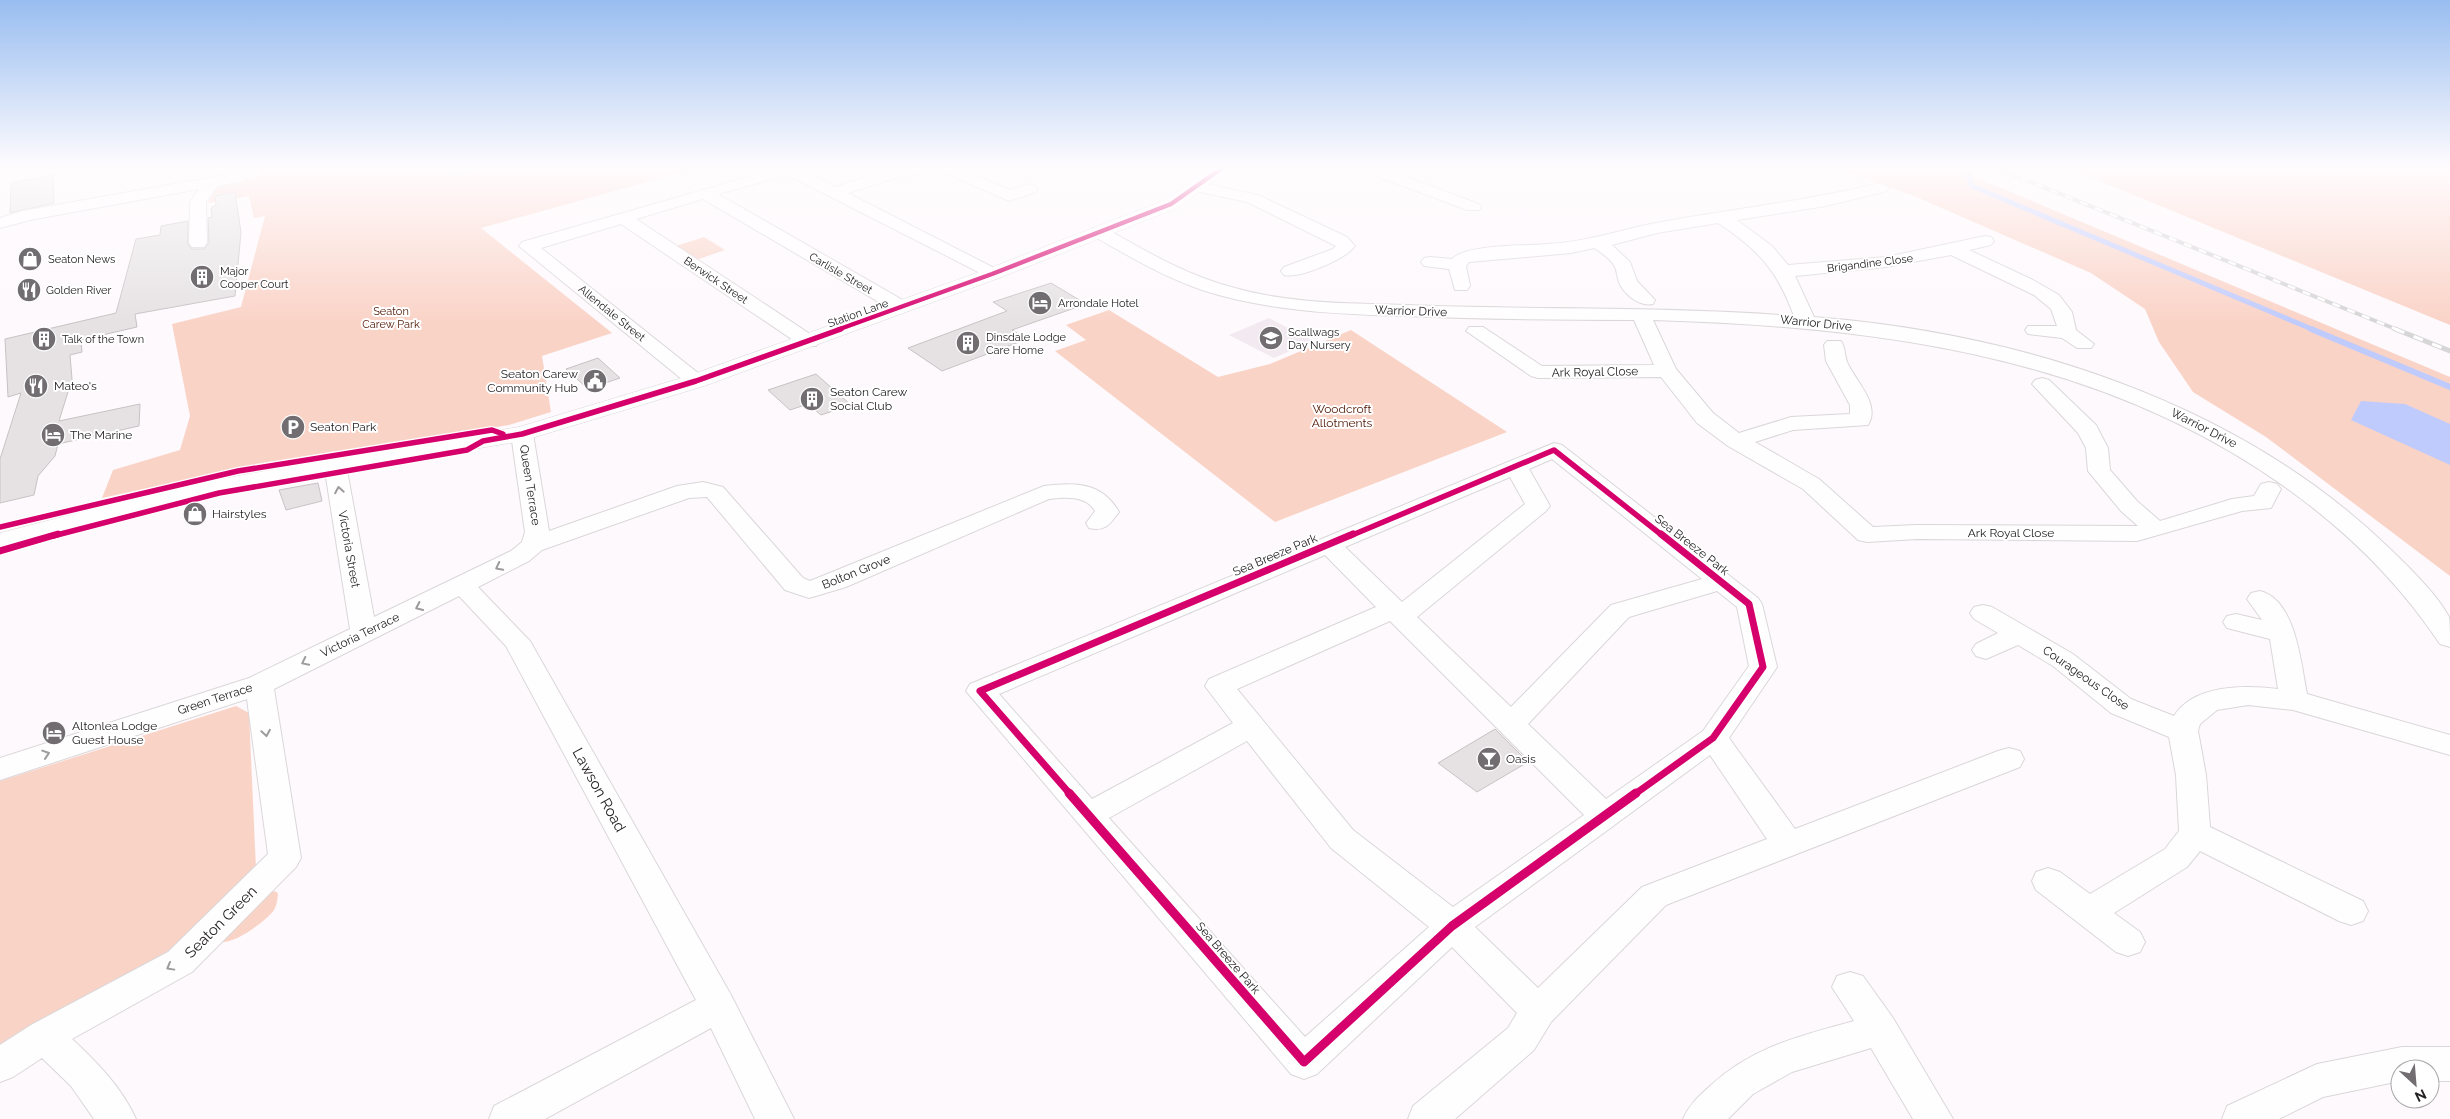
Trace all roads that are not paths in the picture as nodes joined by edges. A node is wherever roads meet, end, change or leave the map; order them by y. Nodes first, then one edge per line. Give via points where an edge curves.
1 (17, 218) edge
2 (198, 218) edge
3 (622, 218) joint
4 (748, 218) edge
5 (883, 218) edge
6 (1134, 218) edge
7 (1294, 218) edge
8 (1721, 218) edge
9 (1722, 218) edge
10 (0, 223) edge
11 (1099, 232) junction
12 (1985, 241) dead end
13 (198, 243) dead end
14 (1598, 243) junction
15 (1954, 250) junction
16 (1430, 262) dead end
17 (1457, 265) junction
18 (1290, 271) dead end
19 (1785, 271) junction
20 (992, 274) junction
21 (1460, 286) dead end
22 (901, 307) junction
23 (1644, 307) junction
24 (1806, 321) junction
25 (2035, 330) dead end
26 (1476, 331) dead end
27 (2067, 332) junction
28 (809, 342) junction
29 (2084, 344) dead end
30 (1834, 345) dead end
31 (1667, 371) junction
32 (696, 381) junction
33 (2042, 384) dead end
34 (2088, 403) dead end
35 (2062, 404) junction
36 (522, 434) junction
37 (1736, 441) junction
38 (335, 465) junction
39 (1516, 466) junction
40 (2269, 489) dead end
41 (1098, 523) dead end
42 (2155, 529) junction
43 (0, 541) edge
44 (1329, 544) junction
45 (533, 545) junction
46 (1721, 582) junction
47 (462, 586) junction
48 (2260, 599) dead end
49 (1398, 613) junction
50 (1983, 613) dead end
51 (2236, 622) dead end
52 (364, 633) junction
53 (2018, 634) junction
54 (2282, 634) junction
55 (2450, 638) edge
56 (1986, 650) dead end
57 (259, 685) junction
58 (2294, 700) junction
59 (1511, 724) junction
60 (1251, 726) junction
61 (2183, 732) junction
62 (1713, 738) junction
63 (2450, 745) edge
64 (2008, 759) dead end
65 (0, 769) edge
66 (1088, 815) junction
67 (1604, 816) junction
68 (2195, 834) junction
69 (1788, 844) junction
70 (2048, 881) dead end
71 (2088, 912) junction
72 (2351, 912) dead end
73 (1452, 926) junction
74 (2128, 942) dead end
75 (1850, 988) dead end
76 (718, 1006) junction
77 (1538, 1011) junction
78 (1880, 1029) junction
79 (44, 1036) junction
80 (2450, 1064) edge
81 (0, 1065) edge
82 (1716, 1115) edge
83 (116, 1119) edge
84 (508, 1119) edge
85 (775, 1119) edge
86 (1427, 1119) edge
87 (1934, 1119) edge
88 (2241, 1119) edge

1 - 10 street
2 - 13 street
3 - 28 street, Berwick Street
3 - 32 street, Allendale Street via 528,246
4 - 22 street, Carlisle Street
5 - 20 street
6 - 11 main road, Station Lane
7 - 18 street via 1346,246 1339,253
8 - 14 street via 1655,228
9 - 19 street via 1763,245
11 - 20 main road, Station Lane
11 - 23 street, Warrior Drive via 1170,271 1210,287 1260,300 1302,306 1499,314
12 - 15 street, Brigandine Close
14 - 17 street via 1537,251 1494,252 1463,258
14 - 23 street via 1624,266 1620,284
15 - 19 street, Brigandine Close via 1845,268
15 - 27 street via 2022,282 2058,304 2065,316
16 - 17 street
17 - 21 street
19 - 24 street
20 - 22 main road, Station Lane
22 - 28 main road, Station Lane
23 - 24 street, Warrior Drive
23 - 31 street, Ark Royal Close
24 - 55 street, Warrior Drive via 1902,333 1982,349 2117,389 2191,419 2306,488 2361,533 2398,570
25 - 27 street
26 - 31 street, Ark Royal Close via 1538,372
27 - 29 street
28 - 32 main road, Station Lane
30 - 37 street via 1836,360 1861,404 1860,420 1791,424
31 - 37 street, Ark Royal Close via 1705,418
32 - 36 main road, Station Lane
33 - 35 street
34 - 35 street
35 - 42 street via 2088,430 2097,448 2099,471 2129,506
36 - 38 main road, Station Lane
36 - 45 street, Queen Terrace via 537,532
37 - 42 street, Ark Royal Close via 1811,484 1872,545 1917,532 2137,534
38 - 43 main road, Station Lane via 178,495
52 -> 38 street, Victoria Street
39 - 44 street, Sea Breeze Park
39 - 46 street, Sea Breeze Park via 1554,450
39 - 49 street via 1538,506
40 - 42 street, Ark Royal Close via 2263,502 2240,504
41 - 45 street, Bolton Grove via 1107,512 1097,498 1070,491 1044,493 810,590 794,584 715,492 703,489 685,491
44 - 49 street, Sea Breeze Park
44 - 66 street, Sea Breeze Park via 980,691
45 -> 47 street via 520,556
46 - 59 street, Sea Breeze Park via 1620,611
46 - 62 street, Sea Breeze Park via 1749,604 1763,667
47 -> 52 street, Victoria Terrace
47 - 76 street, Lawson Road via 518,641
48 - 54 street
49 - 59 street, Sea Breeze Park
49 - 60 street via 1219,686
50 - 53 street, Courageous Close
51 - 54 street
52 -> 57 street, Victoria Terrace
53 - 56 street
53 - 61 street, Courageous Close via 2064,660 2121,706
54 - 58 street
65 -> 57 street, Green Terrace
57 -> 79 street, Seaton Green via 285,858 180,962
58 - 61 street via 2248,695 2209,702 2186,719
58 - 63 street
59 - 67 street, Sea Breeze Park
60 - 66 street
60 - 73 street via 1342,839
61 - 68 street via 2192,775
62 - 67 street, Sea Breeze Park
62 - 69 street
64 - 69 street
66 - 73 street, Sea Breeze Park via 1304,1062
67 - 73 street, Sea Breeze Park
68 - 71 street via 2176,858
68 - 72 street
69 - 77 street via 1654,896
70 - 71 street
71 - 74 street
73 - 77 street
75 - 78 street
76 - 84 street
76 - 85 street, Lawson Road
77 - 86 street via 1522,1039
78 - 82 street via 1782,1058 1740,1082
78 - 87 street
79 - 81 street, Seaton Green
79 - 83 street via 84,1074
80 - 88 street via 2402,1064 2317,1082

